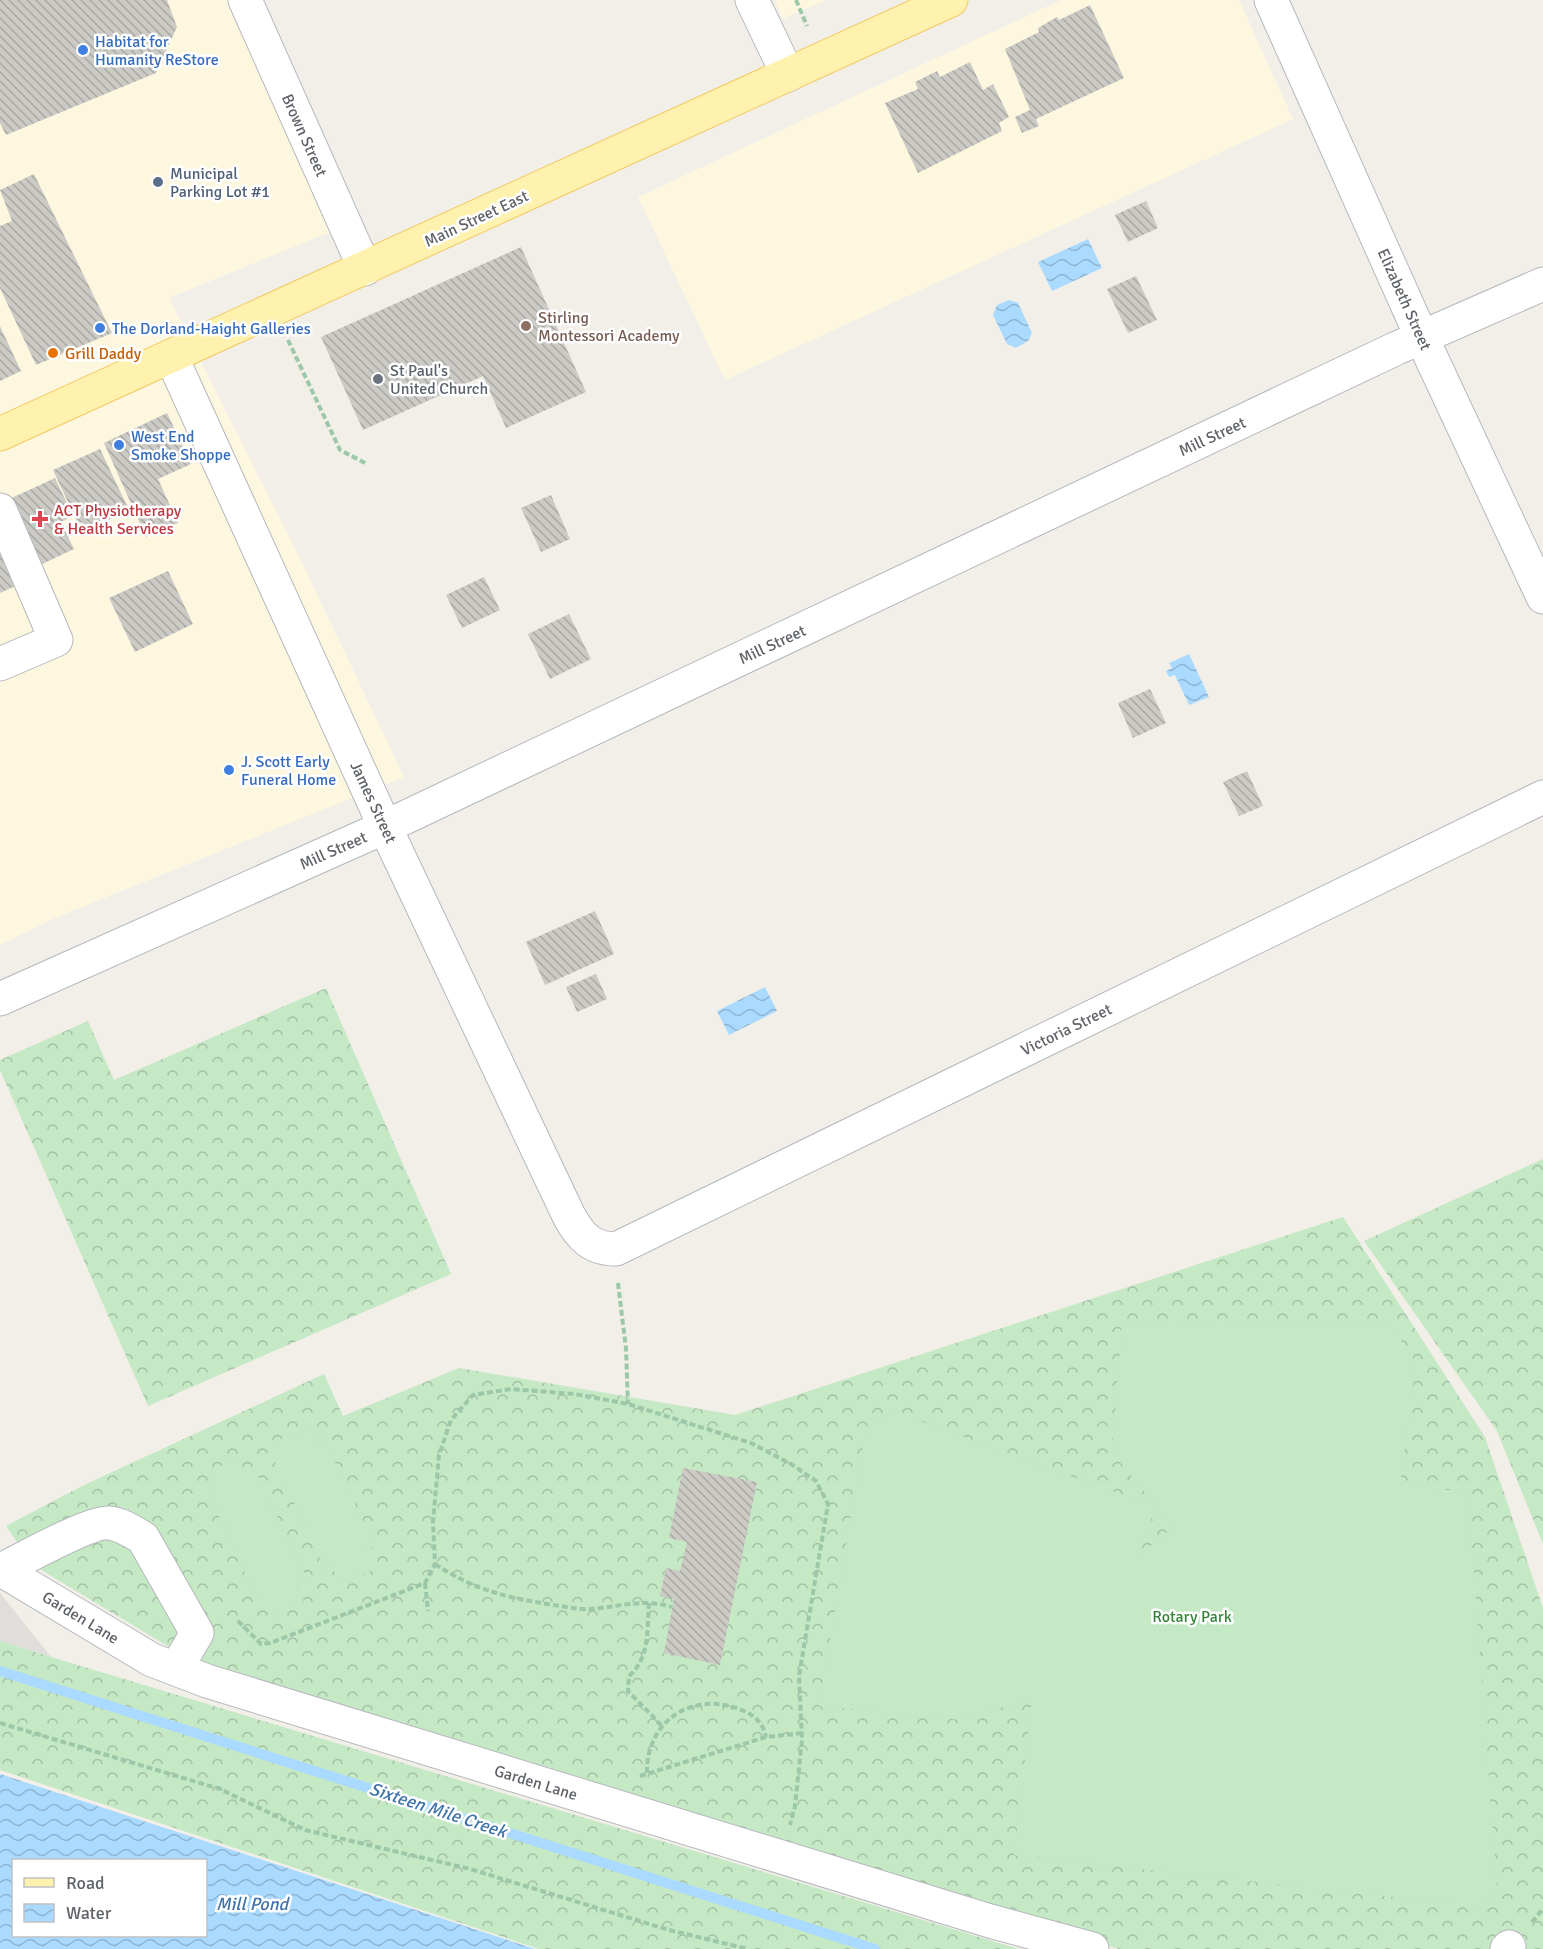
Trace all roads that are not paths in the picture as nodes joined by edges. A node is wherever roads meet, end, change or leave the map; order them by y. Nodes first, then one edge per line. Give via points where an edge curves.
1 (245, 0) edge
2 (752, 0) edge
3 (951, 0) edge
4 (1271, 0) edge
5 (788, 75) junction
6 (365, 269) junction
7 (1543, 284) edge
8 (1422, 338) junction
9 (171, 356) junction
10 (0, 435) edge
11 (0, 510) edge
12 (1543, 597) edge
13 (0, 664) edge
14 (1543, 797) edge
15 (385, 827) junction
16 (0, 999) edge
17 (589, 1242) joint
18 (1, 1569) edge
19 (176, 1670) junction
20 (1092, 1949) edge

1 - 6 street, Brown Street
2 - 5 street
3 - 5 main road, Main Street East
4 - 8 street, Elizabeth Street
5 - 6 main road, Main Street East
6 - 9 main road, Main Street East
7 - 8 street, Mill Street
8 - 12 street, Elizabeth Street
8 - 15 street, Mill Street
9 - 10 main road, Main Street East
9 - 15 street, James Street
11 - 13 street via 56,640
14 - 17 street, Victoria Street via 616,1249 602,1249
15 - 16 street, Mill Street
15 - 17 street, James Street via 569,1216 578,1233
18 - 19 street, Garden Lane via 152,1660
18 - 19 street via 108,1522 132,1531 143,1538 197,1634
19 - 20 street, Garden Lane

